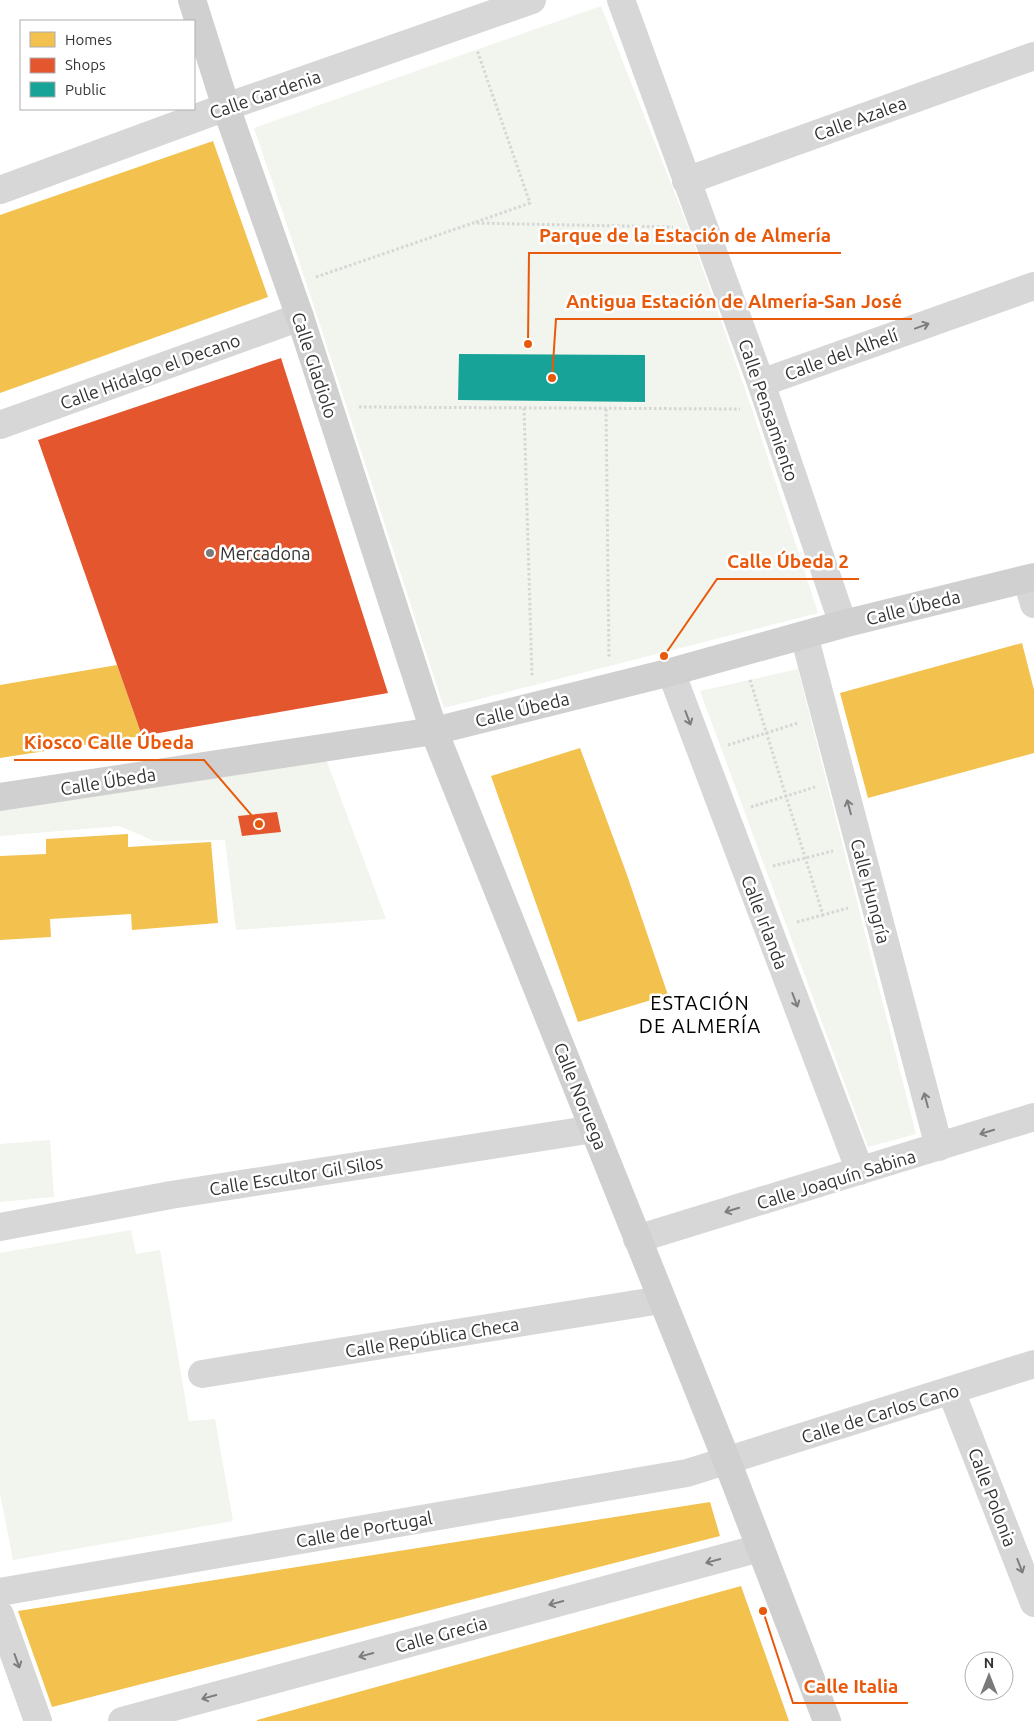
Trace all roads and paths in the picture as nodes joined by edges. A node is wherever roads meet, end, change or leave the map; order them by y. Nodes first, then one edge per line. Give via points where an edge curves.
1 (192, 0) edge
2 (532, 0) edge
3 (621, 0) edge
4 (475, 45) dead end
5 (1034, 56) edge
6 (226, 107) junction
7 (686, 181) junction
8 (0, 190) edge
9 (473, 223) junction
10 (678, 227) dead end
11 (289, 286) junction
12 (1034, 286) edge
13 (300, 318) junction
14 (761, 383) junction
15 (356, 407) dead end
16 (524, 408) junction
17 (606, 408) junction
18 (742, 409) dead end
19 (0, 425) edge
20 (1032, 587) edge
21 (843, 624) junction
22 (804, 635) junction
23 (609, 666) dead end
24 (671, 672) junction
25 (750, 680) dead end
26 (532, 686) dead end
27 (802, 722) dead end
28 (434, 732) junction
29 (721, 747) dead end
30 (818, 786) dead end
31 (0, 797) edge
32 (744, 809) dead end
33 (835, 850) dead end
34 (766, 868) dead end
35 (849, 908) dead end
36 (823, 915) junction
37 (796, 923) dead end
38 (1034, 1118) edge
39 (594, 1128) junction
40 (938, 1147) junction
41 (860, 1171) junction
42 (0, 1227) edge
43 (637, 1240) junction
44 (662, 1300) junction
45 (1034, 1364) edge
46 (202, 1374) dead end
47 (951, 1390) junction
48 (727, 1461) junction
49 (760, 1548) junction
50 (0, 1592) edge
51 (1034, 1603) edge
52 (0, 1615) edge
53 (38, 1721) edge
54 (122, 1721) edge
55 (827, 1721) edge

1 - 6 street, Calle Gladiolo
2 - 6 street, Calle Gardenia
3 - 7 street, Calle Pensamiento
4 - 9 path via 530,203
5 - 7 street, Calle Azalea
6 - 8 street, Calle Gardenia
6 - 11 street, Calle Gladiolo
7 - 14 street, Calle Pensamiento
9 - 10 path
9 - 11 path
11 - 13 street, Calle Gladiolo
14 -> 12 street, Calle del Alhelí
13 - 19 street, Calle Hidalgo el Decano
13 - 28 street, Calle Gladiolo
14 - 21 street, Calle Pensamiento
15 - 16 path
16 - 17 path
16 - 26 path
17 - 18 path
17 - 23 path
20 - 21 street, Calle Úbeda
21 - 22 street, Calle Úbeda
22 - 24 street, Calle Úbeda
40 -> 22 street, Calle Hungría
24 - 28 street, Calle Úbeda
24 -> 41 street, Calle Irlanda
25 - 36 path
27 - 29 path
28 - 31 street, Calle Úbeda
28 - 39 street, Calle Noruega
30 - 32 path
33 - 34 path
35 - 36 path
36 - 37 path
38 -> 40 street, Calle Joaquín Sabina
39 - 42 street, Calle Escultor Gil Silos via 171,1195
39 - 43 street, Calle Noruega
40 - 41 street, Calle Joaquín Sabina
41 -> 43 street, Calle Joaquín Sabina
43 - 44 street, Calle Noruega
44 - 46 street, Calle República Checa
44 - 48 street, Calle Noruega
45 - 47 street, Calle de Carlos Cano
47 - 48 street, Calle de Carlos Cano
47 -> 51 street, Calle Polonia
48 - 49 street, Calle Noruega
48 - 50 street, Calle de Portugal via 687,1473
49 -> 54 street, Calle Grecia
49 - 55 street, Calle Noruega
52 -> 53 street

